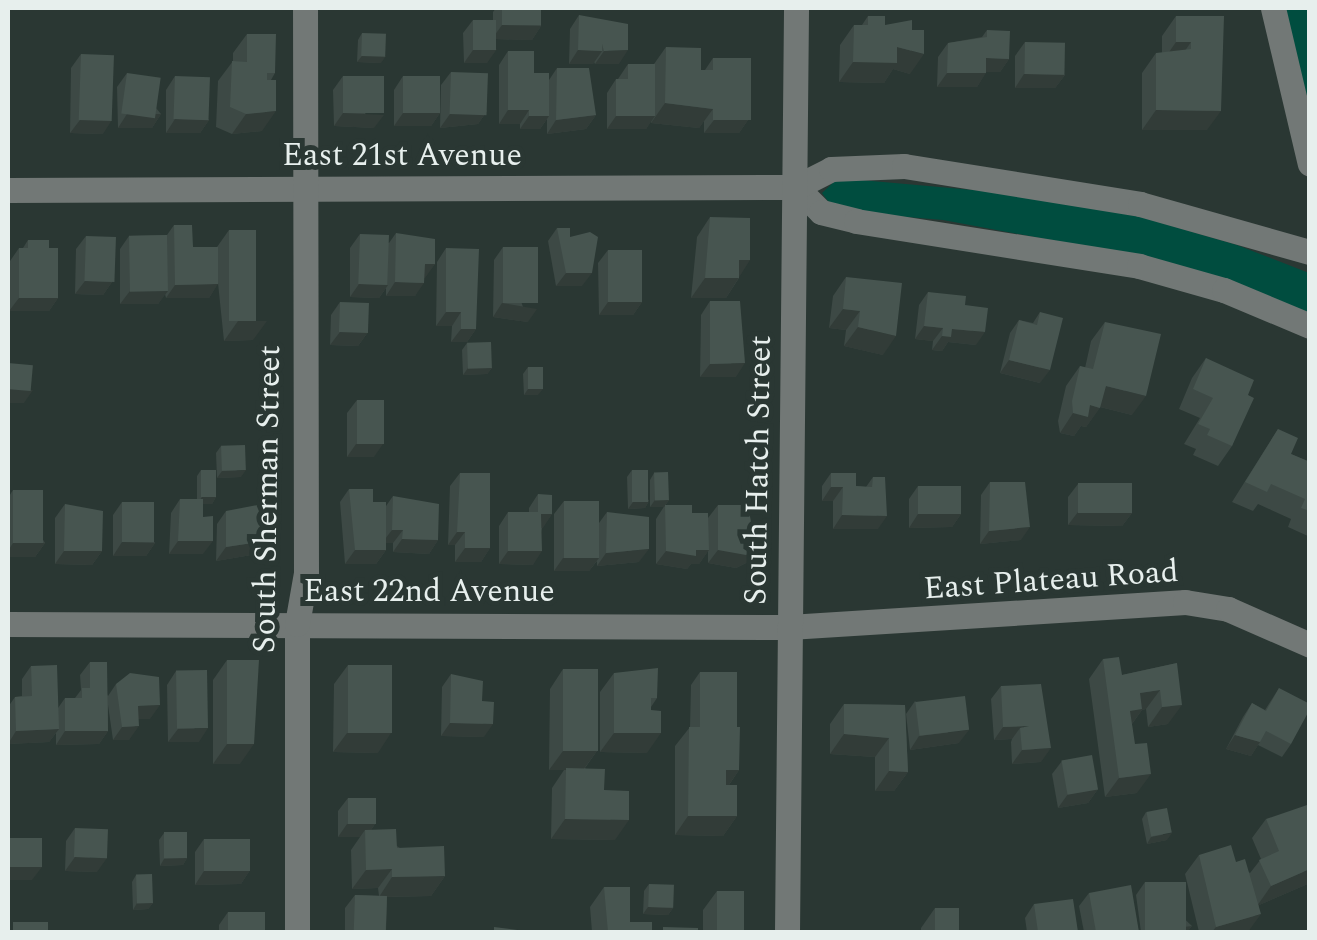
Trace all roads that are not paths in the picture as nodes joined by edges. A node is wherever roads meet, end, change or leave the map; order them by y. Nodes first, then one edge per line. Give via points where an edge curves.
1 (305, 8) edge
2 (796, 8) edge
3 (1273, 8) edge
4 (1310, 164) edge
5 (796, 187) junction
6 (8, 190) edge
7 (305, 190) junction
8 (1310, 252) edge
9 (1310, 326) edge
10 (8, 624) edge
11 (297, 624) junction
12 (790, 627) junction
13 (1310, 646) edge
14 (297, 932) edge
15 (787, 932) edge

1 - 7 street, South Sherman Street
2 - 5 street, South Hatch Street
3 - 4 street
5 - 7 street, East 21st Avenue
5 - 8 street via 831,168 934,168 1140,204
5 - 9 street via 820,212 1140,266 1224,290
5 - 12 street, South Hatch Street
6 - 7 street, East 21st Avenue
7 - 11 street, South Sherman Street via 306,572
10 - 11 street, East 22nd Avenue
11 - 12 street, East 22nd Avenue
11 - 14 street, South Sherman Street
12 - 13 street, East Plateau Road via 1185,602 1228,608
12 - 15 street, South Hatch Street

